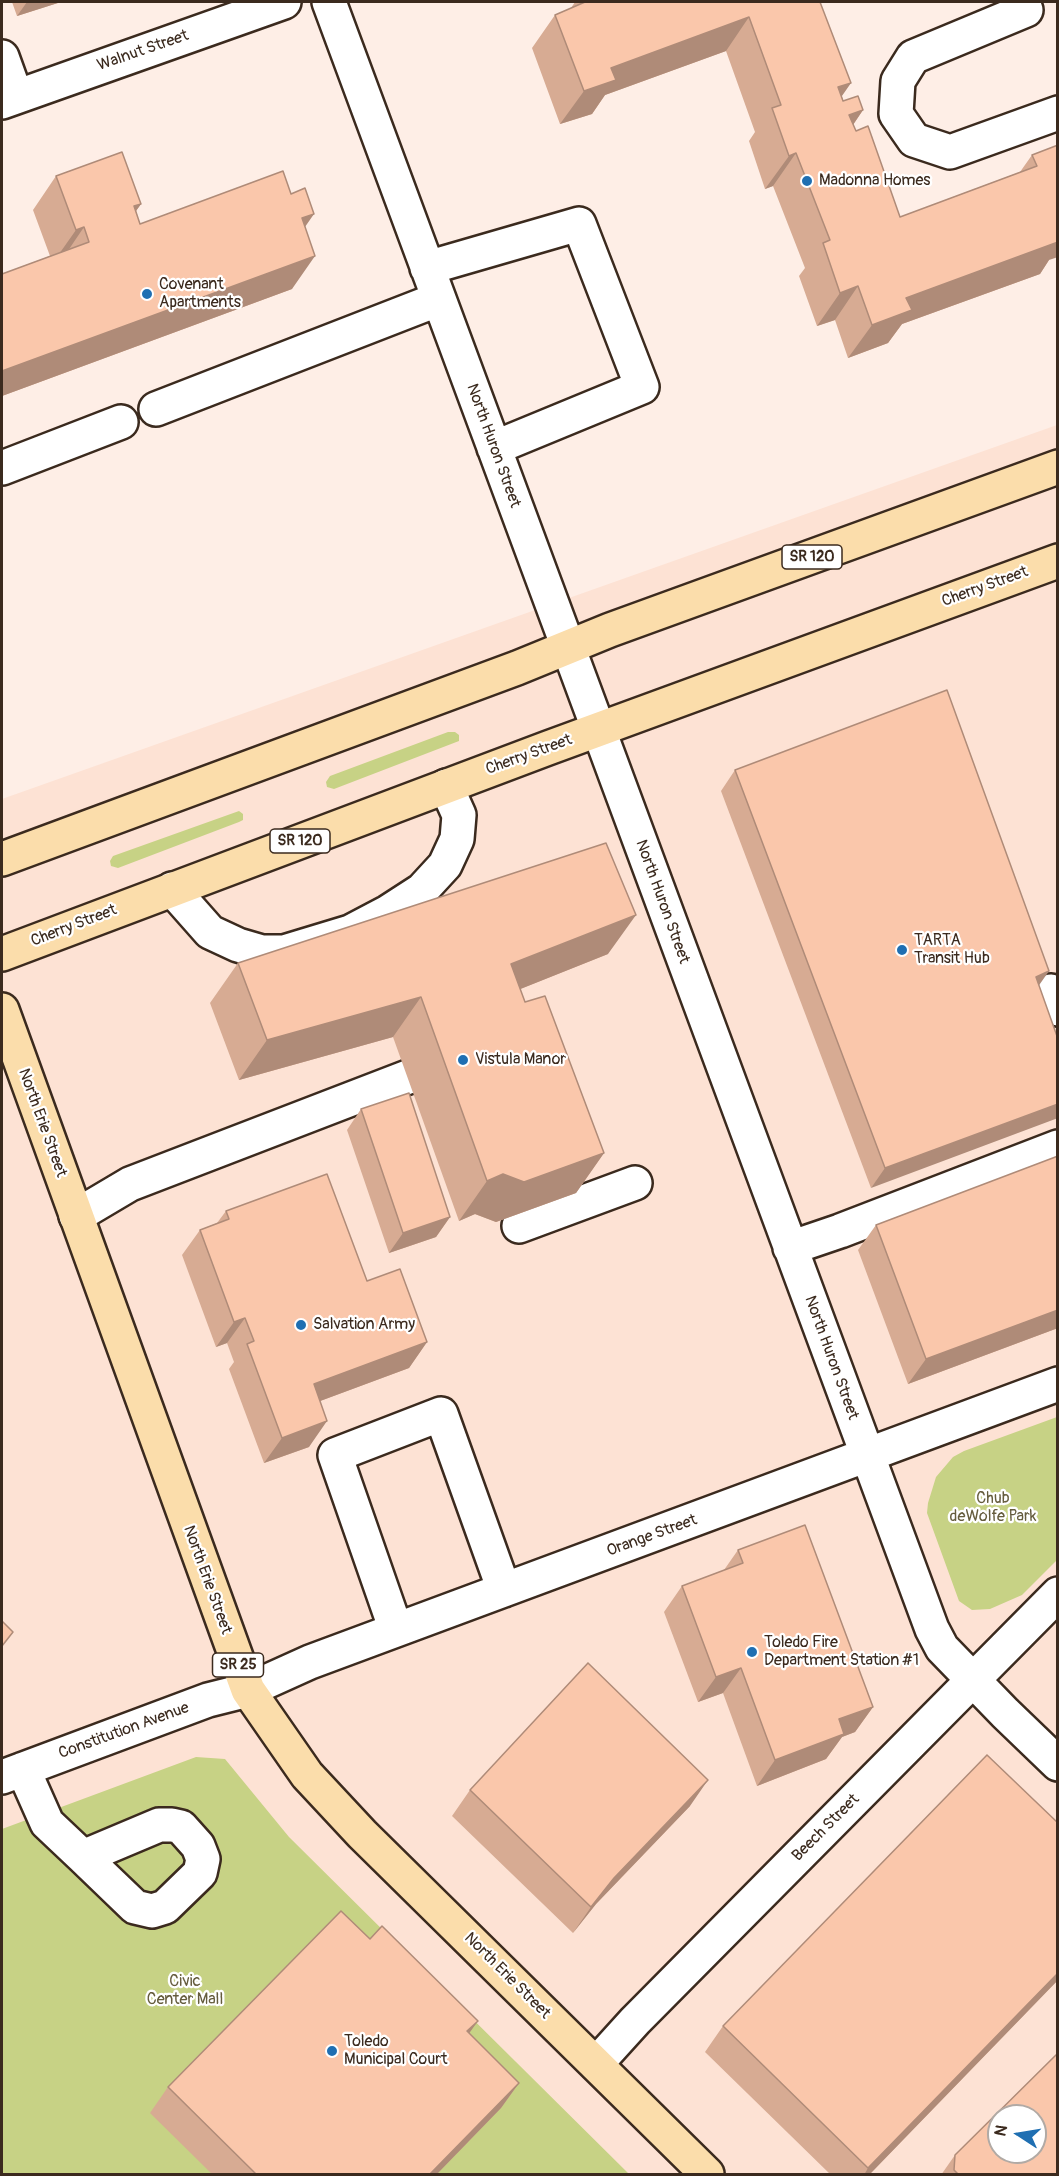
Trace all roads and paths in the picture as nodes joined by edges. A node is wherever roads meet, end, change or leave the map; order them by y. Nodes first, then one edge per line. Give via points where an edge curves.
1 (284, 2) edge
2 (329, 2) edge
3 (1026, 10) dead end
4 (2, 57) edge
5 (9, 99) edge
6 (1058, 113) edge
7 (427, 267) junction
8 (439, 300) junction
9 (156, 409) dead end
10 (121, 422) dead end
11 (494, 448) junction
12 (1058, 467) edge
13 (2, 468) edge
14 (1058, 561) edge
15 (567, 648) junction
16 (598, 730) junction
17 (446, 786) junction
18 (2, 859) edge
19 (172, 889) junction
20 (2, 954) edge
21 (2, 1010) edge
22 (408, 1077) dead end
23 (1058, 1147) edge
24 (635, 1184) dead end
25 (76, 1216) junction
26 (519, 1226) edge
27 (790, 1248) junction
28 (1058, 1384) edge
29 (867, 1456) junction
30 (504, 1590) junction
31 (1058, 1594) edge
32 (396, 1630) junction
33 (973, 1680) junction
34 (248, 1690) junction
35 (1058, 1764) edge
36 (12, 1773) edge
37 (83, 1857) dead end
38 (596, 2064) junction
39 (707, 2175) edge

1 - 5 street, Walnut Street
2 - 7 street, North Huron Street
3 - 6 street via 913,57 898,81 896,114 914,140 950,152
4 - 5 street
7 - 8 street, North Huron Street
7 - 11 street via 579,224 642,387
8 - 9 street
8 - 11 street, North Huron Street
10 - 13 street
11 - 15 street, North Huron Street
12 - 15 main road, SR 120
14 - 16 main road, Cherry Street / SR 120
15 - 16 street, North Huron Street
15 - 18 main road, SR 120
16 - 17 main road, Cherry Street / SR 120
16 - 27 street, North Huron Street
17 - 19 main road, Cherry Street / SR 120
17 - 19 street via 459,815 457,839 445,865 422,890 350,932 284,952 262,952 210,932
19 - 20 main road, Cherry Street / SR 120
21 - 25 main road, North Erie Street / SR 25
22 - 25 street via 130,1184
23 - 27 street
24 - 26 street
25 - 34 main road, North Erie Street / SR 25
27 - 29 street, North Huron Street
28 - 29 street, Orange Street
29 - 30 street, Orange Street
29 - 33 street, North Huron Street via 932,1629 942,1647
30 - 32 street, Orange Street
30 - 32 street via 441,1414 335,1455
31 - 33 street, Beech Street
32 - 34 street, Orange Street
33 - 35 street, North Huron Street
33 - 38 street, Beech Street
34 - 36 street, Constitution Avenue via 208,1700
34 - 38 main road, North Erie Street / SR 25 via 315,1784
36 - 37 street via 48,1823
38 - 39 main road, North Erie Street / SR 25

